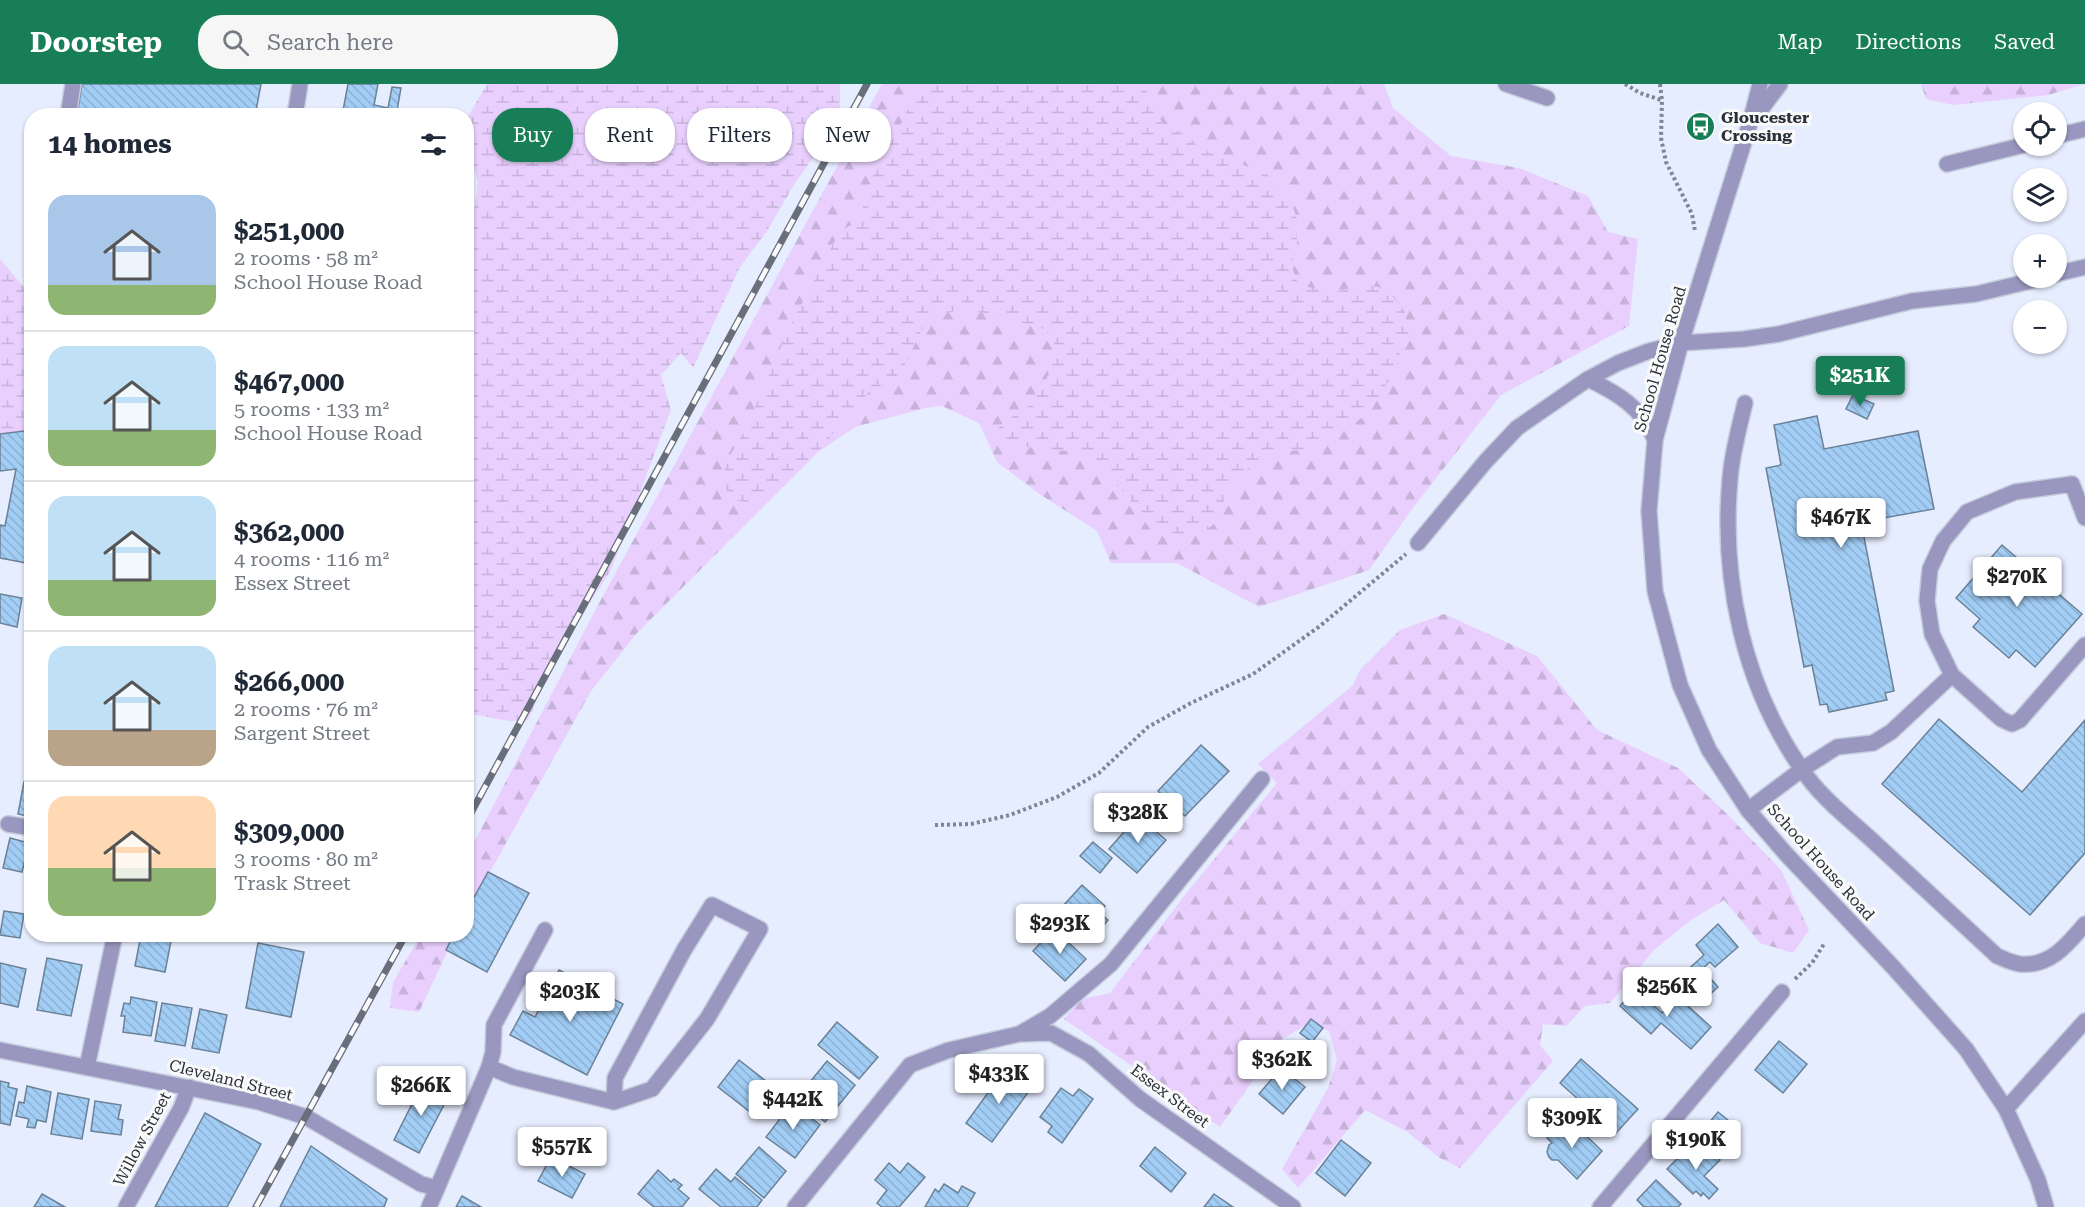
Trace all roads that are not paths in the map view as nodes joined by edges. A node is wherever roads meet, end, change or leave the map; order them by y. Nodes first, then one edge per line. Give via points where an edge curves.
1 (73, 84) edge
2 (300, 84) edge
3 (1506, 84) edge
4 (1760, 84) edge
5 (1780, 84) edge
6 (1547, 98) dead end
7 (69, 108) edge
8 (296, 108) edge
9 (1750, 123) junction
10 (2085, 129) edge
11 (2067, 133) edge
12 (2013, 148) edge
13 (1947, 164) dead end
14 (2085, 267) edge
15 (2067, 271) edge
16 (2013, 285) edge
17 (1681, 343) junction
18 (1588, 379) junction
19 (1745, 403) dead end
20 (1655, 440) junction
21 (2079, 480) edge
22 (2085, 518) edge
23 (1418, 543) road end
24 (2085, 645) edge
25 (1952, 675) junction
26 (1801, 770) junction
27 (1262, 779) dead end
28 (1748, 810) junction
29 (8, 824) dead end
30 (24, 827) edge
31 (2085, 924) edge
32 (545, 930) dead end
33 (113, 942) edge
34 (1782, 992) road end
35 (2085, 1021) edge
36 (1018, 1035) junction
37 (0, 1050) edge
38 (87, 1067) junction
39 (489, 1067) junction
40 (189, 1087) junction
41 (614, 1102) junction
42 (2006, 1109) junction
43 (437, 1188) junction
44 (804, 1205) edge
45 (126, 1207) edge
46 (429, 1207) edge
47 (1293, 1207) edge
48 (1600, 1207) edge
49 (2046, 1207) edge

1 - 7 street
2 - 8 street
3 - 6 street
4 - 9 street, School House Road
5 - 9 street, School House Road
9 - 17 street, School House Road
10 - 11 street
12 - 13 street
14 - 15 street
16 - 17 street via 1912,301 1779,334
17 - 18 street via 1649,351
17 - 20 street, School House Road
18 - 20 street via 1613,391 1640,412
18 - 23 street via 1517,428
19 - 26 street via 1730,477 1732,587 1739,626 1764,701
20 - 28 street, School House Road via 1649,511 1655,591 1680,685 1709,750
21 - 22 street
21 - 25 street via 2015,492 1967,512 1943,541 1930,569 1927,601 1932,634
24 - 25 street via 2020,720 2012,724 2001,719
25 - 26 street via 1892,732 1873,743 1837,747
26 - 28 street
26 - 31 street via 1830,802 1997,956 2019,964 2042,963 2062,951
27 - 36 street via 1111,964 1050,1016
28 - 42 street, School House Road via 1966,1049
29 - 30 street
32 - 39 street via 494,1025
33 - 38 street
34 - 48 street
35 - 42 street
36 - 44 street via 949,1050 910,1065
36 - 47 street, Essex Street via 1050,1033 1089,1054 1140,1099
37 - 38 street, Cleveland Street
38 - 40 street, Cleveland Street
39 - 41 street via 513,1077
39 - 43 street
40 - 43 street, Cleveland Street via 306,1117 422,1184
40 - 45 street, Willow Street via 182,1108
41 - 41 street via 652,1089 707,1019 760,929 712,905 615,1077
42 - 49 street, School House Road
43 - 46 street

